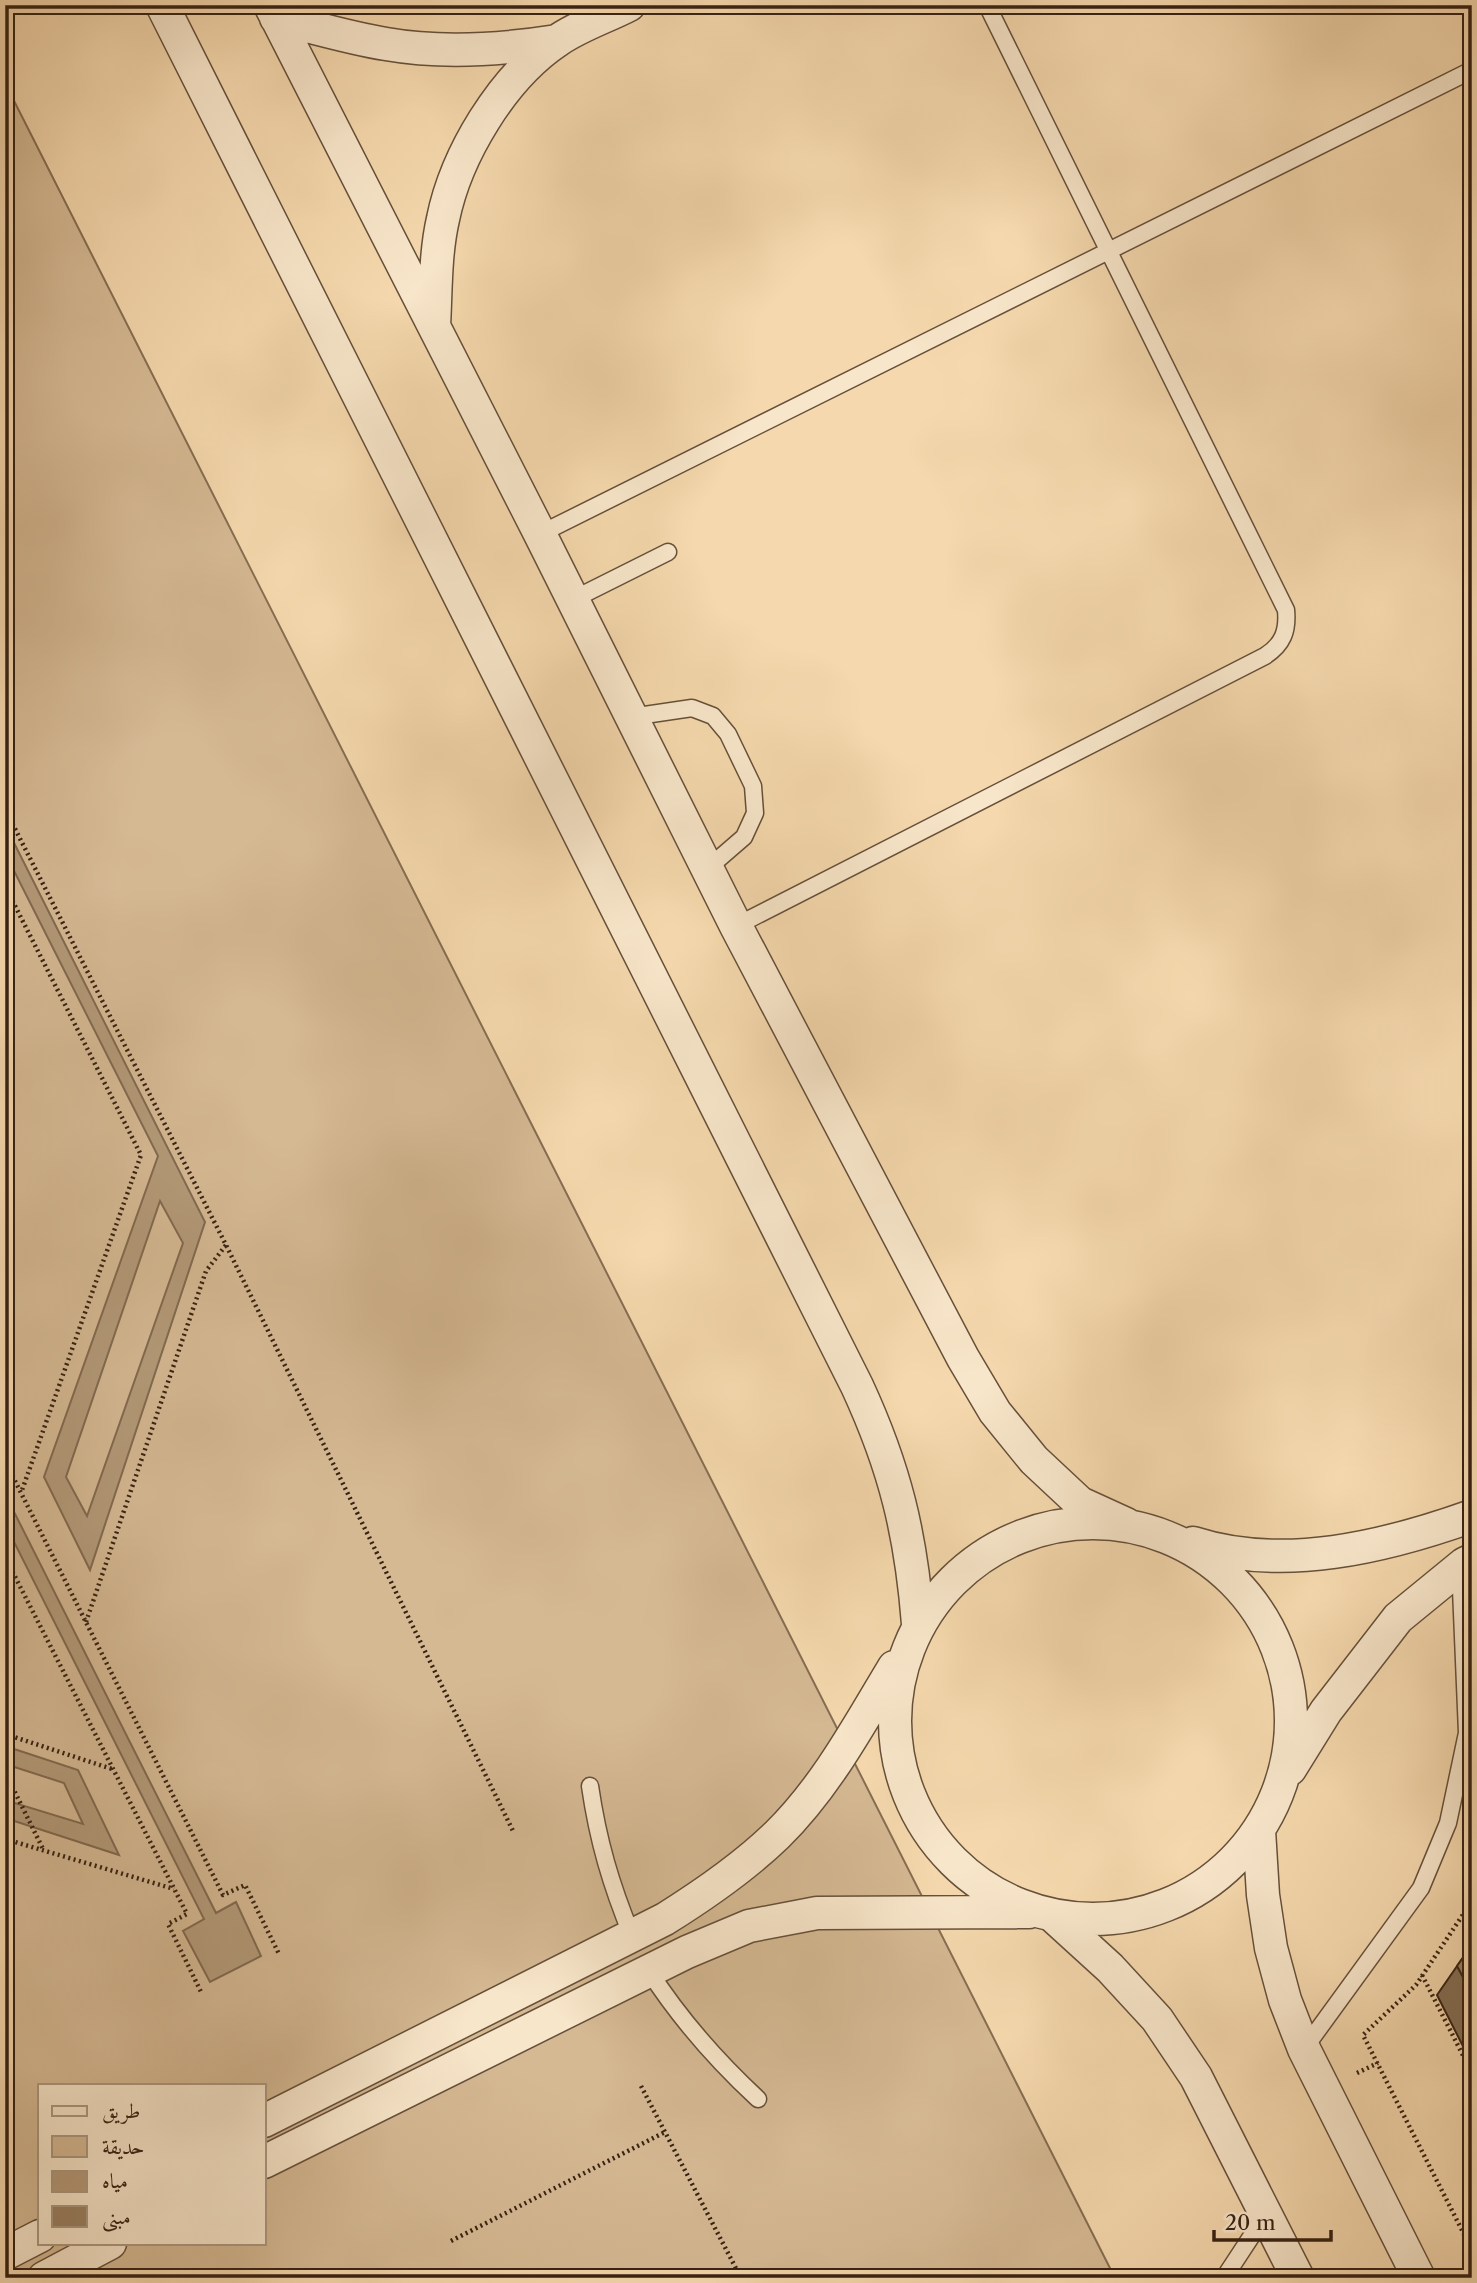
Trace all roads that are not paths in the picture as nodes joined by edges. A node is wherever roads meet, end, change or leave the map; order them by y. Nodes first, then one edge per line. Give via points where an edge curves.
1 (163, 5) edge
2 (629, 5) edge
3 (987, 5) edge
4 (273, 12) edge
5 (557, 41) junction
6 (1472, 70) edge
7 (1109, 251) junction
8 (433, 327) junction
9 (540, 534) junction
10 (668, 552) dead end
11 (572, 600) junction
12 (631, 717) junction
13 (707, 869) junction
14 (736, 926) junction
15 (1472, 1516) edge
16 (1138, 1527) junction
17 (1468, 1562) edge
18 (915, 1630) junction
19 (1283, 1779) junction
20 (590, 1786) dead end
21 (1259, 1830) junction
22 (1044, 1914) junction
23 (632, 1936) junction
24 (649, 1971) junction
25 (1304, 2049) junction
26 (758, 2099) dead end
27 (266, 2120) edge
28 (266, 2161) edge
29 (1265, 2214) junction
30 (38, 2237) edge
31 (108, 2244) edge
32 (5, 2254) edge
33 (44, 2278) edge
34 (1224, 2278) edge
35 (1298, 2278) edge
36 (1419, 2278) edge

1 - 18 street via 867,1409 903,1510 914,1567
2 - 5 street
3 - 7 lane
4 - 5 street via 386,44 429,50 482,50
4 - 8 street
5 - 8 street via 512,83 462,160 441,228
6 - 7 lane
7 - 9 lane
7 - 14 lane via 1286,610 1284,639 1265,656
8 - 9 street
9 - 11 street
10 - 11 lane
11 - 12 street
12 - 13 street
12 - 13 lane via 692,708 713,716 722,724 753,786 755,813 744,837
13 - 14 street
14 - 16 street via 995,1412 1034,1460 1080,1503
15 - 16 street via 1366,1547 1287,1555 1221,1552
16 - 18 street via 1078,1522 1030,1531 985,1552 948,1584
16 - 19 street via 1206,1557 1251,1600 1280,1656 1291,1717
17 - 19 street via 1398,1618 1326,1711
17 - 25 lane via 1461,1589 1467,1733 1448,1823 1421,1888
18 - 22 street via 894,1701 900,1769 928,1832 974,1881
18 - 23 street via 823,1781 778,1835 724,1881
19 - 21 street
20 - 23 lane via 606,1869
21 - 22 street via 1220,1874 1170,1905 1113,1920
21 - 25 street via 1271,1948
22 - 24 street via 817,1913 749,1926
22 - 29 street via 1110,1968 1157,2019 1196,2077
23 - 27 street
24 - 26 lane via 691,2031
24 - 28 street
25 - 36 street
29 - 34 lane
29 - 35 street
30 - 32 street
31 - 33 street

